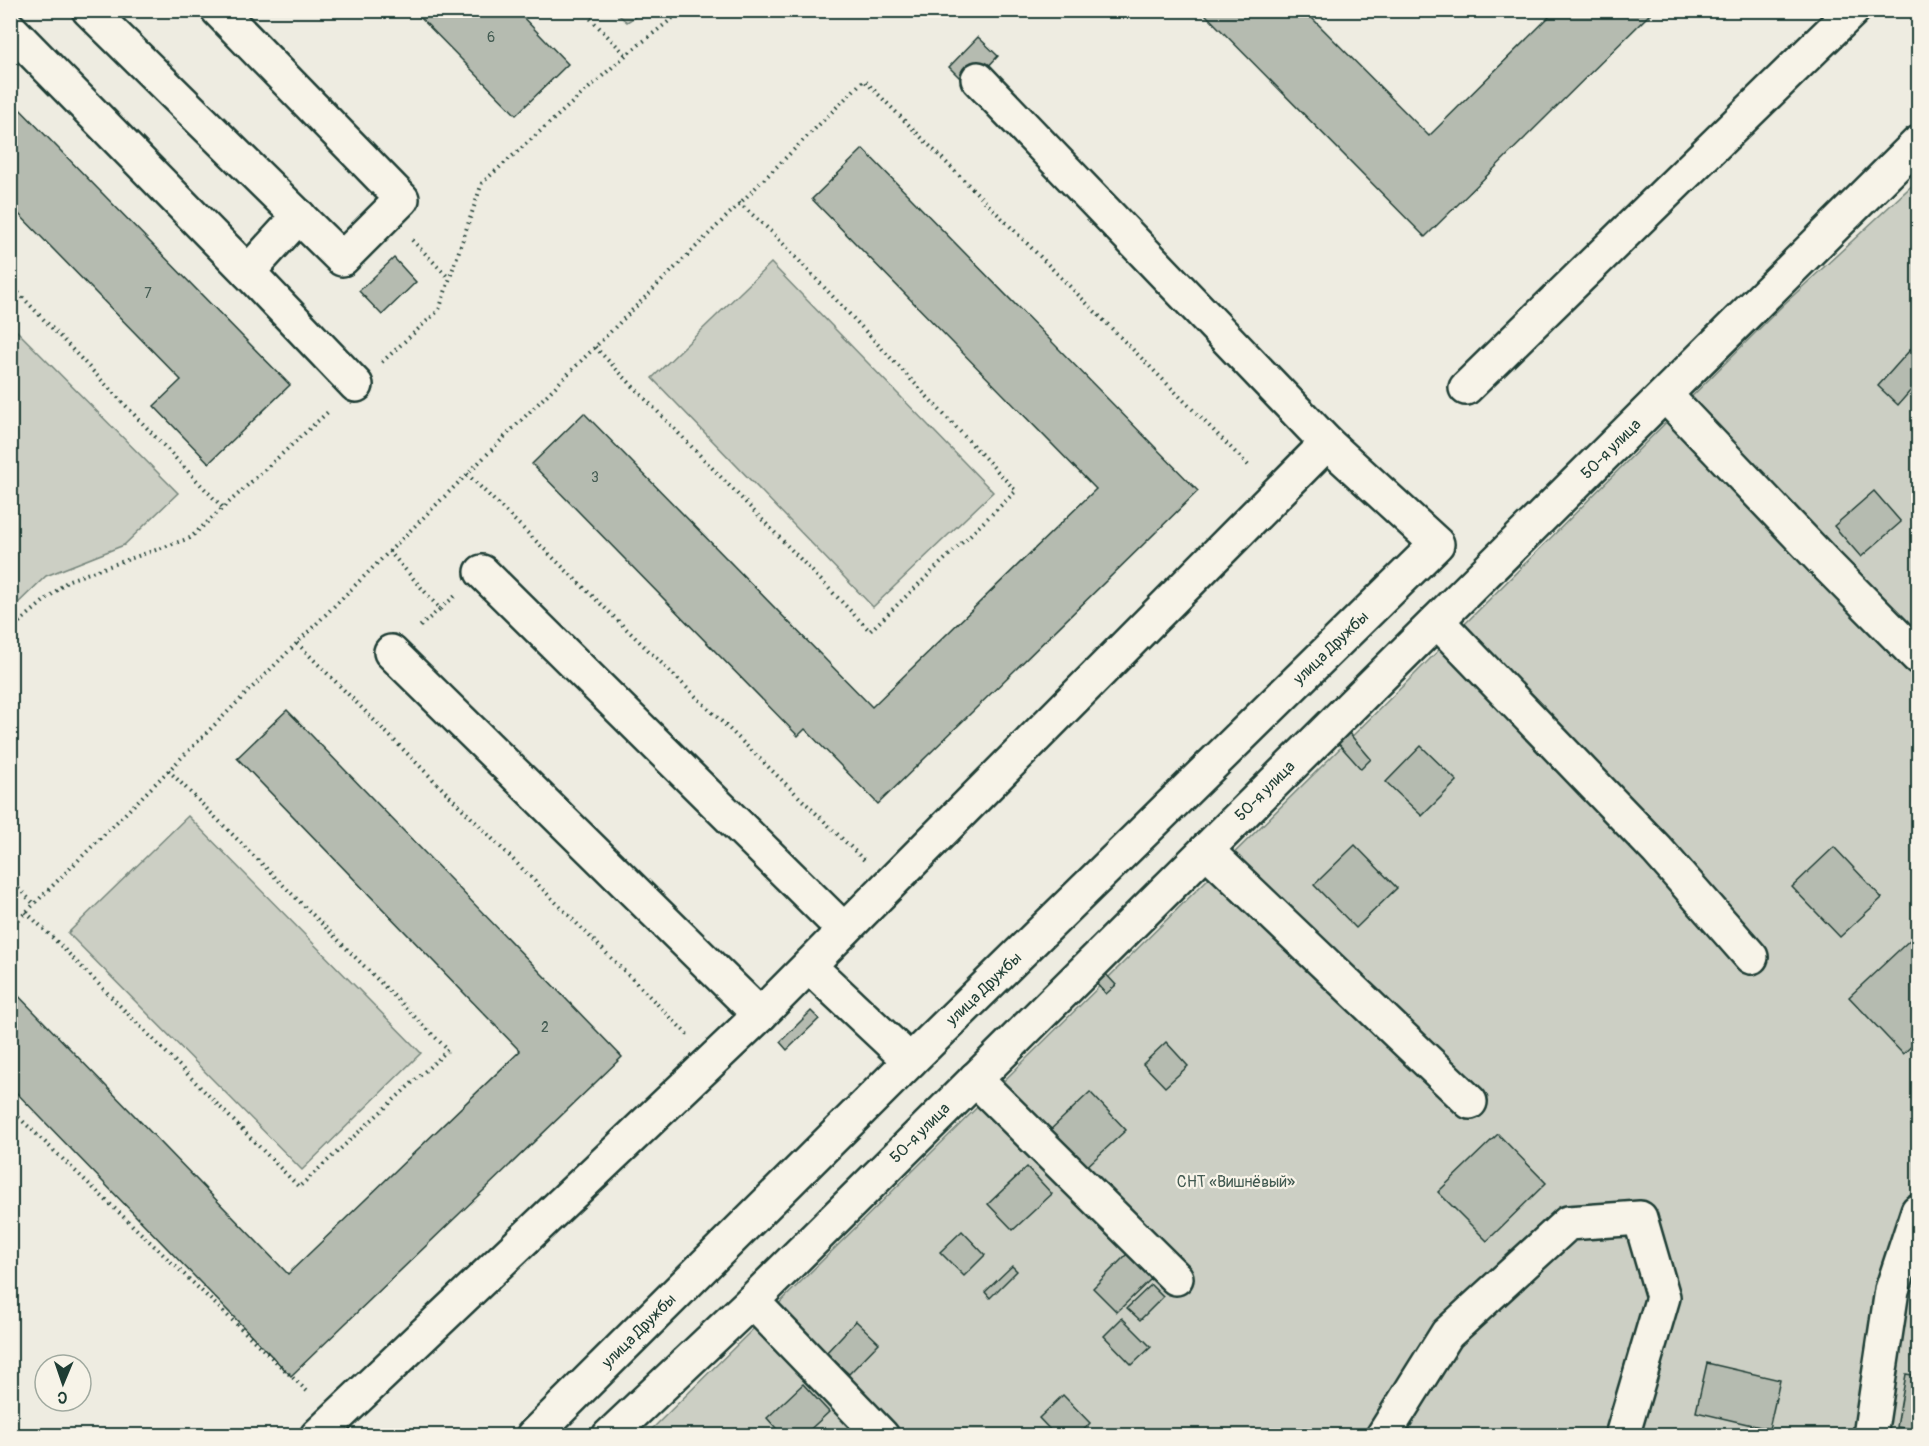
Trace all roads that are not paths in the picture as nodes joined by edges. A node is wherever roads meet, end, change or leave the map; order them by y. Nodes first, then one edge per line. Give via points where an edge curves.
1 (90, 10) edge
2 (218, 10) edge
3 (1853, 10) edge
4 (10, 29) edge
5 (978, 79) dead end
6 (1918, 143) edge
7 (299, 216) junction
8 (248, 272) junction
9 (357, 385) dead end
10 (1466, 388) dead end
11 (1665, 395) junction
12 (1327, 443) junction
13 (482, 572) dead end
14 (1437, 621) junction
15 (391, 652) road end
16 (1918, 657) edge
17 (1206, 850) junction
18 (844, 930) junction
19 (1751, 957) dead end
20 (809, 966) junction
21 (760, 1016) junction
22 (910, 1061) junction
23 (975, 1078) junction
24 (1470, 1102) dead end
25 (1918, 1211) edge
26 (1176, 1278) dead end
27 (752, 1301) junction
28 (326, 1427) edge
29 (533, 1436) edge
30 (609, 1436) edge
31 (882, 1436) edge
32 (1383, 1436) edge
33 (1622, 1436) edge
34 (1870, 1436) edge

1 - 7 street
2 - 7 street via 402,199 342,259
3 - 10 street
4 - 8 street
5 - 12 street
6 - 11 street, 50-я улица
7 - 8 street
8 - 9 street
11 - 14 street, 50-я улица
11 - 16 street
12 - 18 street
12 - 22 street, улица Дружбы via 1437,544
13 - 18 street
14 - 17 street, 50-я улица
14 - 19 street via 1657,850
15 - 21 street
17 - 23 street, 50-я улица
17 - 24 street
18 - 20 street
20 - 21 street
20 - 22 street
21 - 28 street
22 - 29 street, улица Дружбы
23 - 26 street
23 - 27 street, 50-я улица
25 - 34 street via 1892,1290
27 - 30 street, 50-я улица
27 - 31 street
32 - 33 street via 1447,1334 1568,1223 1640,1218 1663,1297

